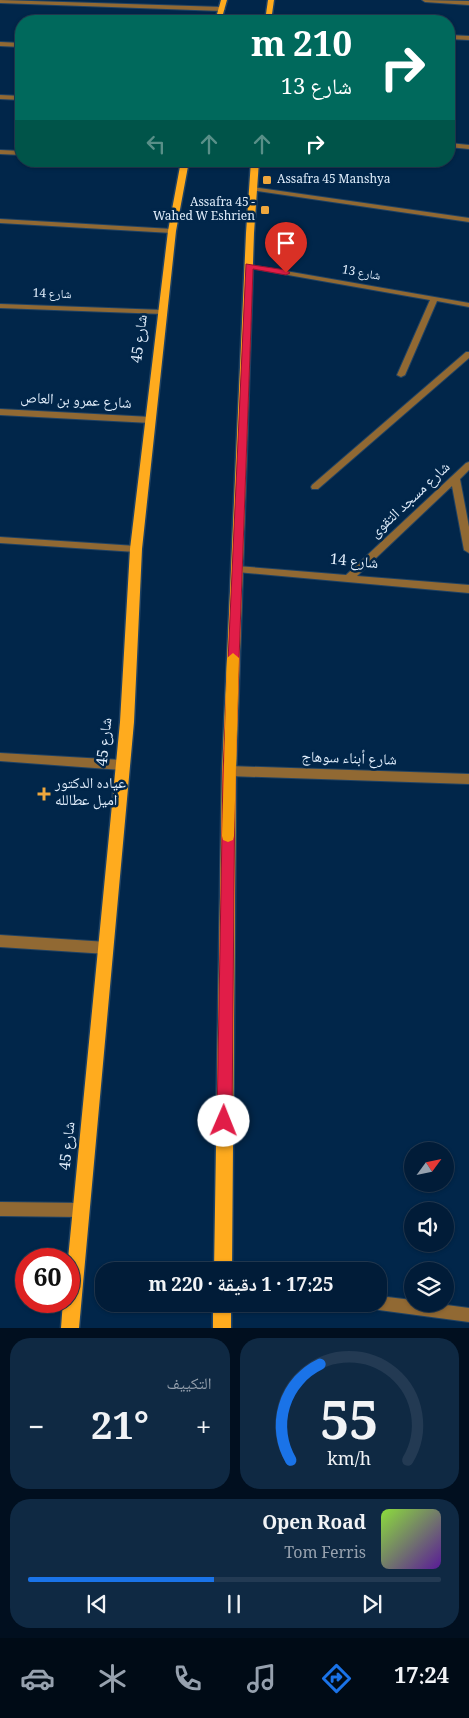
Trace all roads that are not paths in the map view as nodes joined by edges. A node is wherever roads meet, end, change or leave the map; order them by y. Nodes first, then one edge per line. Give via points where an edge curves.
1 (224, 0) edge
2 (270, 0) edge
3 (425, 0) edge
4 (0, 1) edge
5 (469, 3) edge
6 (222, 9) junction
7 (220, 15) edge
8 (269, 15) edge
9 (455, 37) edge
10 (469, 38) edge
11 (0, 44) edge
12 (15, 45) edge
13 (0, 97) edge
14 (15, 98) edge
15 (455, 146) edge
16 (469, 148) edge
17 (0, 152) edge
18 (15, 153) edge
19 (184, 167) edge
20 (255, 167) edge
21 (253, 189) junction
22 (469, 220) edge
23 (0, 221) edge
24 (172, 231) junction
25 (249, 266) junction
26 (434, 299) junction
27 (469, 305) edge
28 (0, 306) edge
29 (163, 312) junction
30 (469, 354) edge
31 (401, 375) dead end
32 (0, 412) edge
33 (151, 420) junction
34 (469, 465) edge
35 (455, 478) junction
36 (315, 487) dead end
37 (0, 540) edge
38 (136, 548) junction
39 (469, 550) edge
40 (237, 569) junction
41 (350, 577) junction
42 (469, 589) edge
43 (0, 757) edge
44 (122, 765) junction
45 (229, 772) junction
46 (469, 779) edge
47 (0, 941) edge
48 (107, 948) junction
49 (0, 1209) edge
50 (81, 1210) junction
51 (223, 1262) edge
52 (387, 1304) edge
53 (222, 1312) edge
54 (469, 1315) edge
55 (70, 1328) edge
56 (222, 1328) edge

1 - 6 main road
2 - 8 main road
3 - 5 street
4 - 6 street
6 - 7 main road
9 - 10 street
11 - 12 street
13 - 14 street
15 - 16 street
17 - 18 street
19 - 24 main road, شارع 45
20 - 21 main road
21 - 22 street
21 - 25 main road
23 - 24 street
24 - 29 main road, شارع 45
25 - 26 street, شارع 13
25 - 40 main road
26 - 27 street, شارع 13
26 - 31 street
28 - 29 street, شارع 14
29 - 33 main road, شارع 45
30 - 36 street
32 - 33 street, شارع عمرو بن العاص
33 - 38 main road, شارع 45
34 - 35 street, شارع مسجد التقوى
35 - 39 street
35 - 41 street, شارع مسجد التقوى
37 - 38 street
38 - 44 main road, شارع 45
40 - 41 street, شارع 14
40 - 45 main road
41 - 42 street, شارع 14
43 - 44 street
44 - 48 main road, شارع 45
45 - 46 street, شارع أبناء سوهاج
45 - 51 main road
47 - 48 street
48 - 50 main road, شارع 45
49 - 50 street
50 - 55 main road, شارع 45
52 - 54 street
53 - 56 main road

